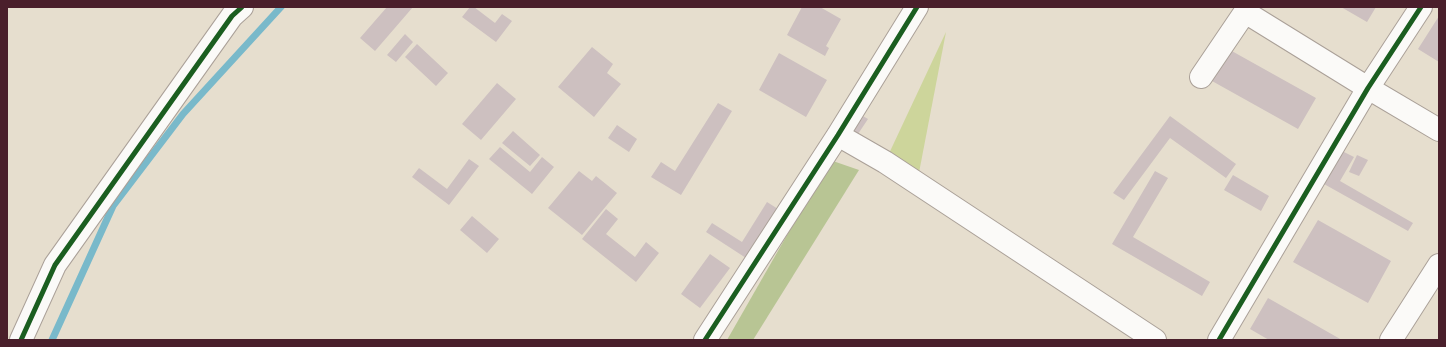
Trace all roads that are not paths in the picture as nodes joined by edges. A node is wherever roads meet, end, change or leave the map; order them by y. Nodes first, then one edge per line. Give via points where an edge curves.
1 (242, 7) edge
2 (917, 7) edge
3 (1421, 7) edge
4 (1246, 9) edge
5 (1201, 77) dead end
6 (1368, 88) junction
7 (1439, 130) edge
8 (838, 135) junction
9 (1439, 265) edge
10 (21, 340) edge
11 (705, 340) edge
12 (1154, 340) edge
13 (1219, 340) edge
14 (1391, 340) edge

1 - 10 street via 232,16 55,265
2 - 8 street
3 - 6 street
4 - 5 street
4 - 6 street
6 - 7 street
6 - 13 street
8 - 11 street
8 - 12 street via 885,162
9 - 14 street

